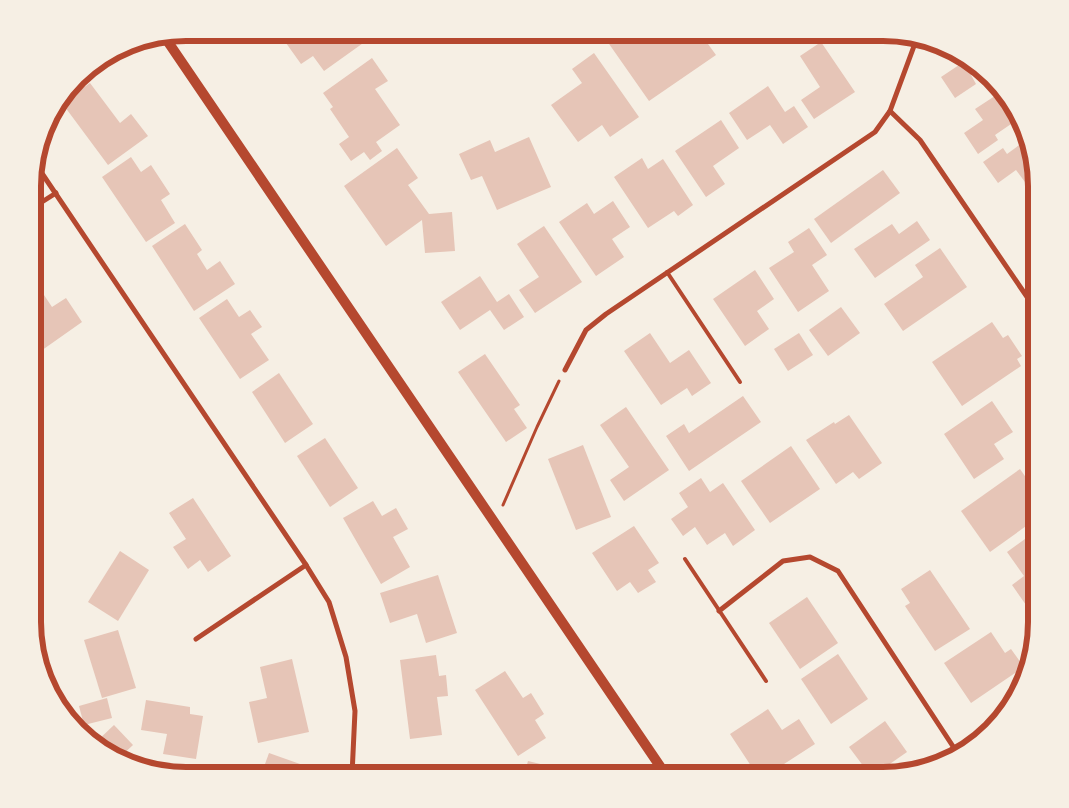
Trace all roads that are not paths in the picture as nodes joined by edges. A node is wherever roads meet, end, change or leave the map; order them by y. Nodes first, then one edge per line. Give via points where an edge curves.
1 (169, 43) edge
2 (914, 45) edge
3 (890, 111) junction
4 (42, 173) edge
5 (56, 193) junction
6 (41, 203) edge
7 (667, 272) junction
8 (1028, 298) edge
9 (565, 370) road end
10 (740, 382) dead end
11 (685, 559) dead end
12 (306, 565) junction
13 (719, 611) junction
14 (196, 639) dead end
15 (766, 681) dead end
16 (954, 748) edge
17 (352, 766) edge
18 (660, 767) edge

1 - 18 main road
2 - 3 street
3 - 7 street via 874,132
3 - 8 street via 920,140
4 - 5 street
5 - 6 street
5 - 12 street
7 - 9 street via 586,330
7 - 10 lane
11 - 13 lane
12 - 14 street
12 - 17 street via 329,602 346,658 355,711
13 - 15 lane
13 - 16 street via 783,562 810,558 838,571

